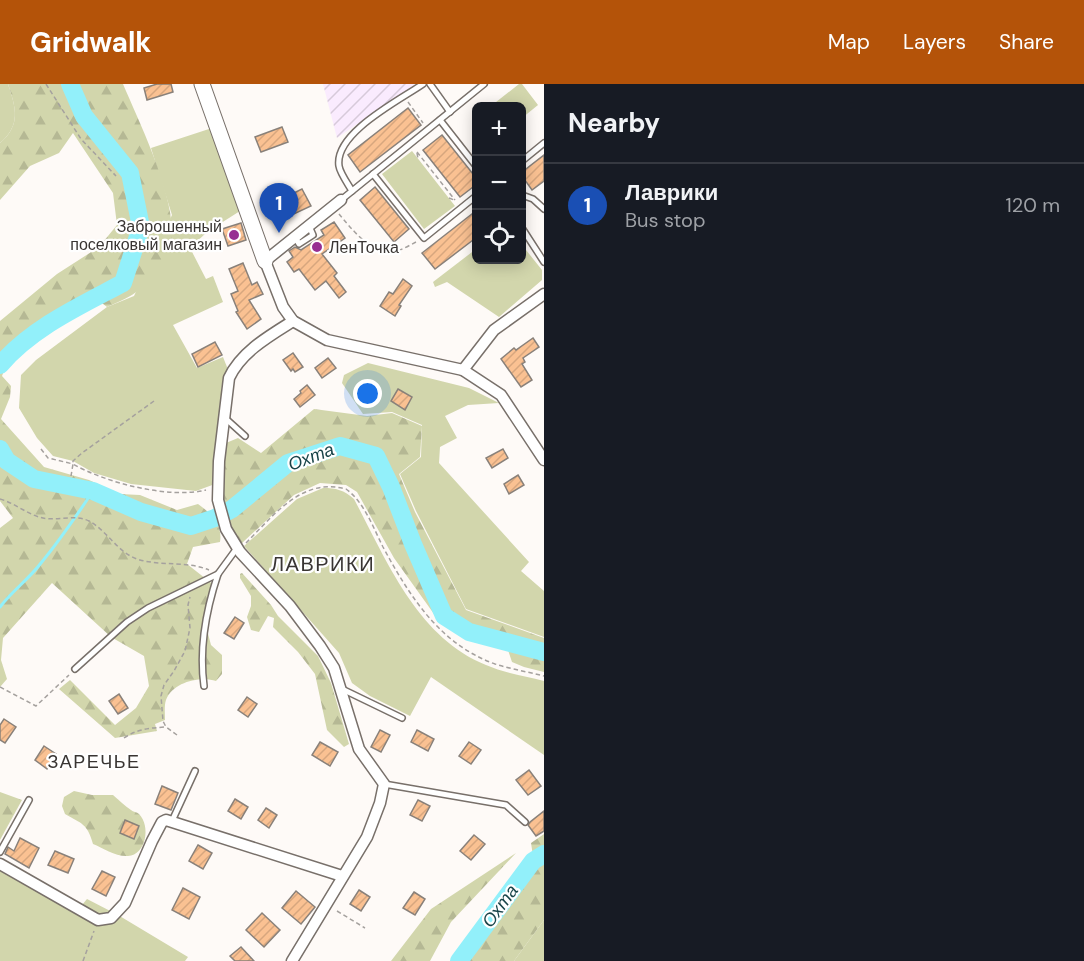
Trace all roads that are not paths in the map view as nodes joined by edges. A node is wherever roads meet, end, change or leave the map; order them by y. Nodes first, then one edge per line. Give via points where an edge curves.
1 (202, 84) edge
2 (409, 84) edge
3 (423, 84) edge
4 (430, 84) edge
5 (484, 84) edge
6 (412, 91) junction
7 (450, 112) junction
8 (440, 120) junction
9 (544, 143) edge
10 (526, 157) edge
11 (472, 160) edge
12 (373, 174) junction
13 (352, 191) junction
14 (526, 196) edge
15 (472, 200) edge
16 (337, 203) joint
17 (544, 209) edge
18 (526, 234) edge
19 (265, 261) junction
20 (544, 262) edge
21 (544, 294) edge
22 (293, 321) junction
23 (463, 370) junction
24 (223, 417) junction
25 (245, 436) dead end
26 (544, 460) edge
27 (238, 549) junction
28 (218, 574) junction
29 (75, 669) road end
30 (204, 686) dead end
31 (341, 688) junction
32 (402, 718) dead end
33 (195, 771) dead end
34 (384, 784) junction
35 (29, 800) dead end
36 (172, 821) junction
37 (525, 822) dead end
38 (0, 852) edge
39 (0, 864) edge
40 (342, 876) junction
41 (292, 961) edge

1 - 19 street
2 - 6 lane
3 - 6 lane
4 - 7 lane
5 - 7 lane
6 - 13 lane via 358,128 346,141 339,166
7 - 8 lane
8 - 11 lane
8 - 12 lane
9 - 10 lane
12 - 13 lane
12 - 15 lane via 424,238
13 - 16 lane
14 - 17 lane
16 - 19 street
18 - 20 lane
19 - 22 street via 283,307
21 - 23 street via 494,330
22 - 23 street via 327,340
22 - 24 street via 251,350 233,369
23 - 26 street via 501,395
24 - 25 lane
24 - 27 street via 218,500 226,529
27 - 28 lane
27 - 31 street via 320,646
28 - 29 lane via 148,608
28 - 30 lane via 209,601 201,664
31 - 32 lane
31 - 34 street via 359,749
33 - 36 lane
34 - 37 lane via 506,805
34 - 40 street via 367,837
35 - 38 lane
36 - 39 street via 162,822 124,903 111,918 98,920
36 - 40 street
40 - 41 street

